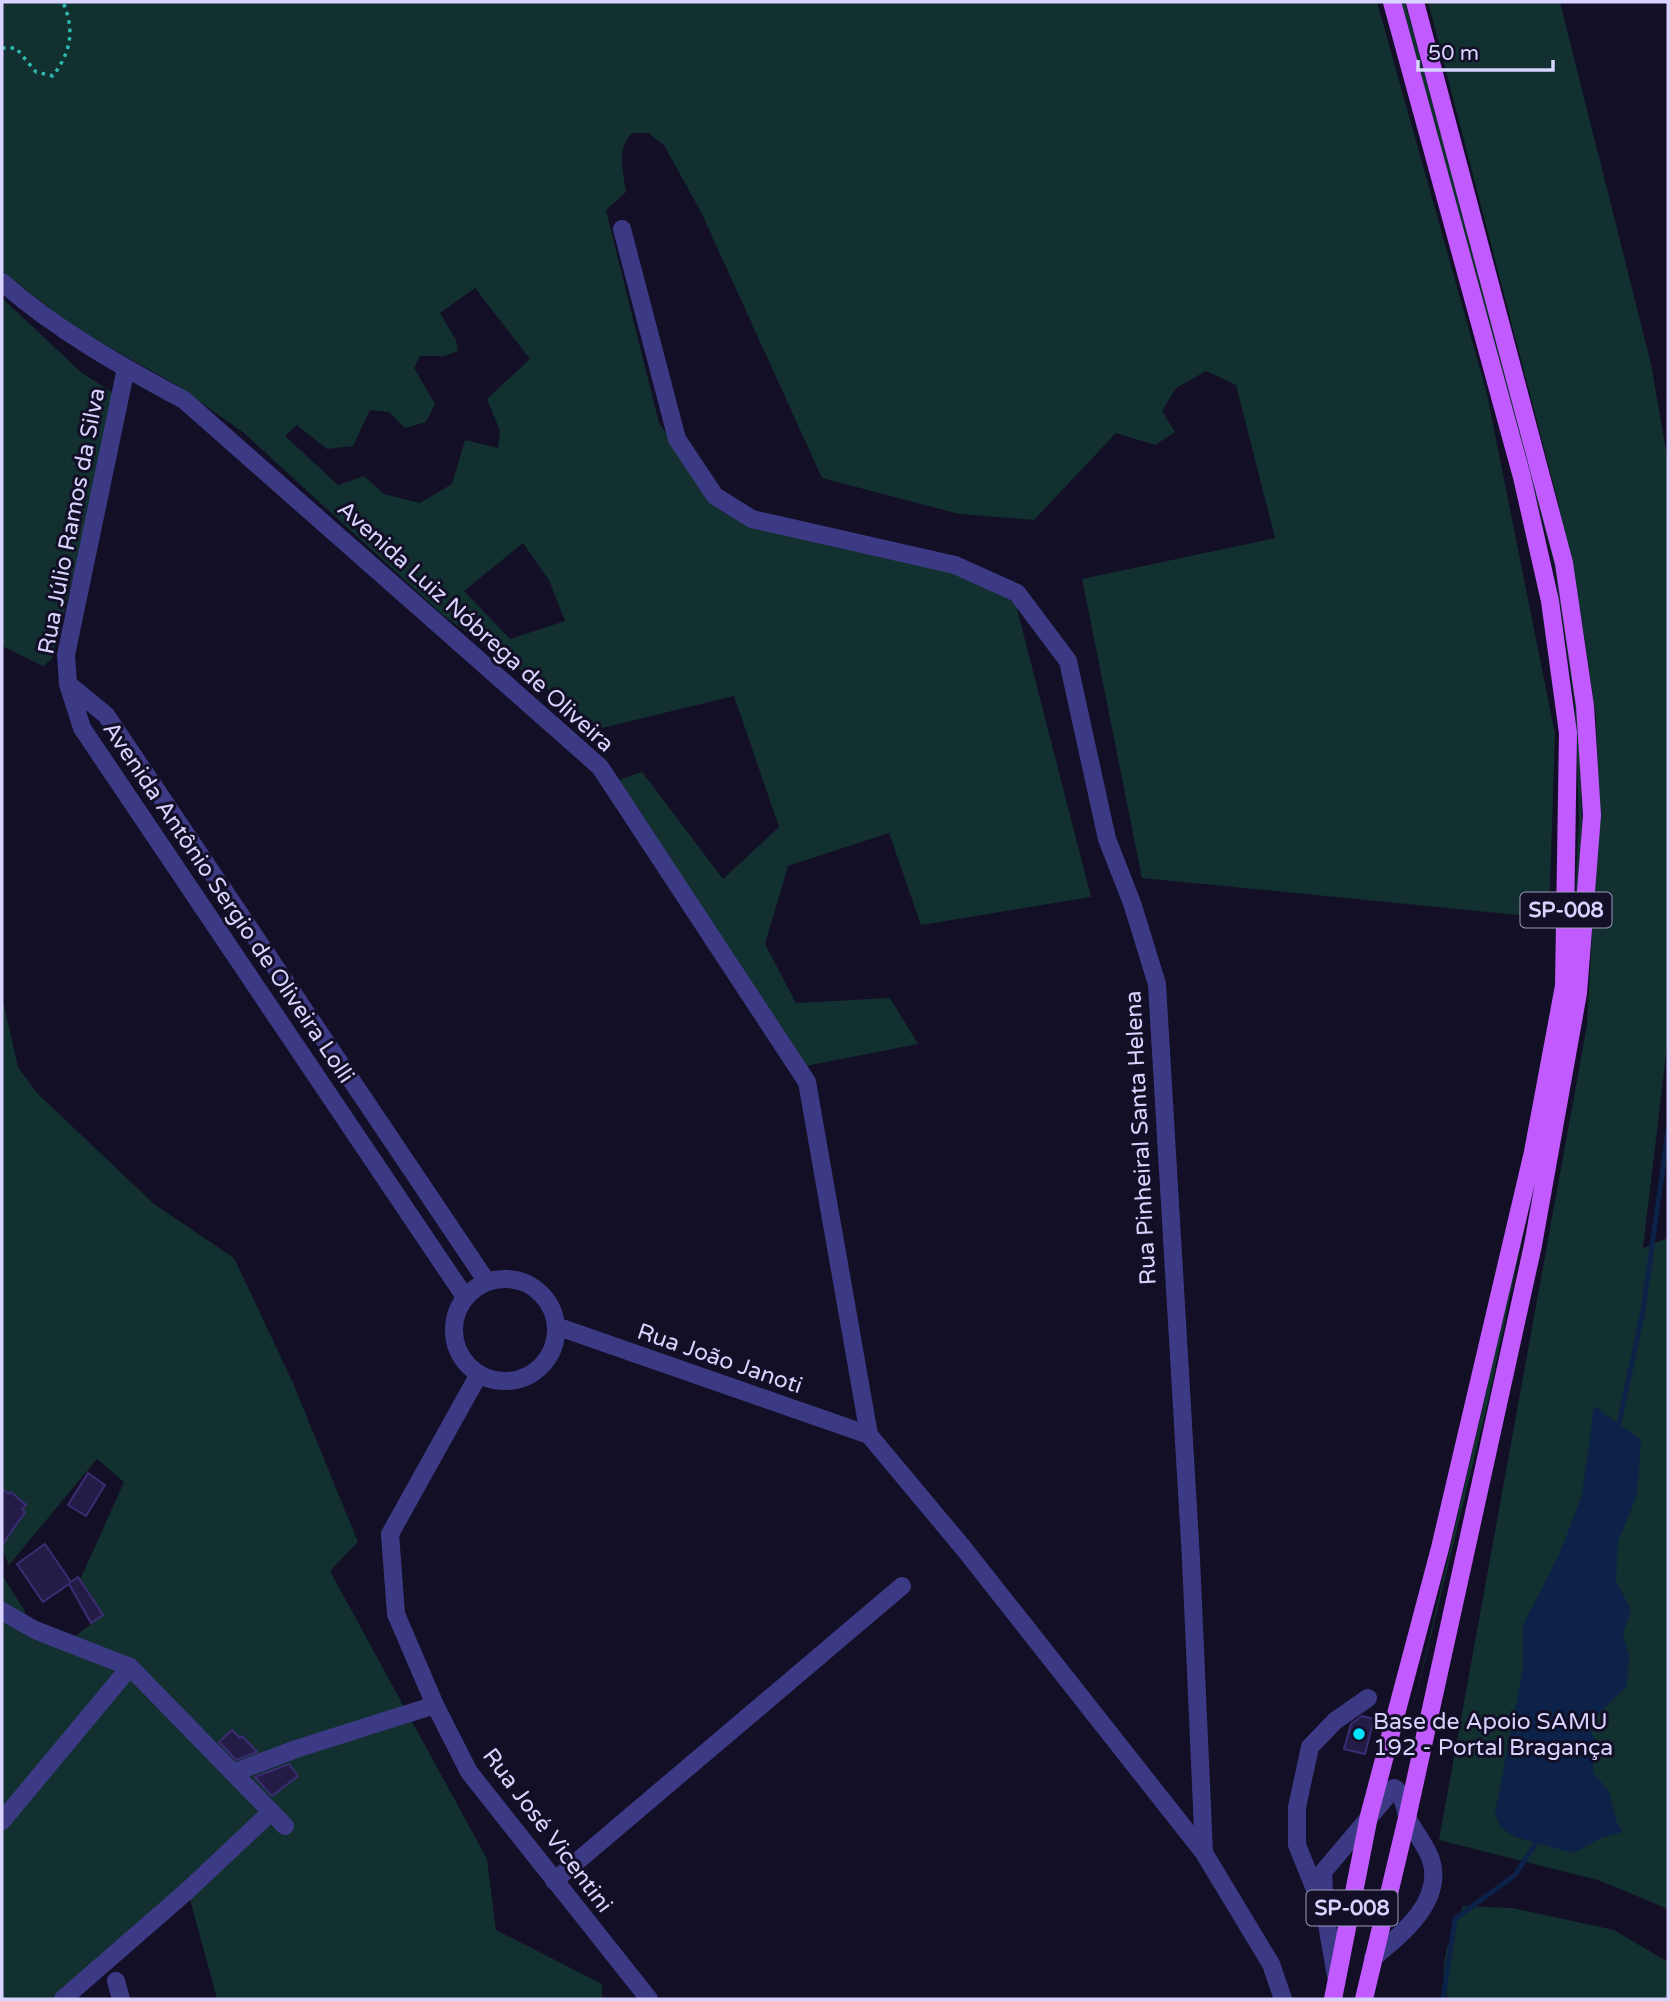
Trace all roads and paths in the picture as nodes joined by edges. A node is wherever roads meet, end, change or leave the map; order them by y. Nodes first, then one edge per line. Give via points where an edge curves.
1 (63, 2) edge
2 (1392, 2) edge
3 (1415, 2) edge
4 (2, 48) edge
5 (622, 229) dead end
6 (2, 282) edge
7 (126, 368) junction
8 (68, 684) junction
9 (487, 1282) junction
10 (466, 1297) junction
11 (556, 1326) junction
12 (479, 1374) junction
13 (869, 1435) junction
14 (902, 1586) dead end
15 (2, 1611) edge
16 (130, 1667) junction
17 (1368, 1698) dead end
18 (436, 1705) junction
19 (233, 1773) junction
20 (271, 1812) junction
21 (1369, 1816) junction
22 (1407, 1818) junction
23 (2, 1821) edge
24 (285, 1826) dead end
25 (1204, 1853) junction
26 (1315, 1873) junction
27 (554, 1881) junction
28 (1373, 1958) junction
29 (116, 1981) dead end
30 (1335, 1992) edge
31 (64, 1999) edge
32 (121, 1999) edge
33 (649, 1999) edge
34 (1283, 1999) edge
35 (1364, 1999) edge

1 - 4 path via 72,31 53,76 36,72 16,48
2 - 21 main road, SP-008 via 1522,477 1550,601 1568,733 1564,986 1533,1152 1443,1535
3 - 22 main road, SP-008 via 1564,563 1585,706 1592,815 1578,993 1535,1232
5 - 25 street, Rua Pinheiral Santa Helena via 677,439 715,496 752,519 956,565 1017,593 1068,661 1107,839 1157,984
6 - 7 street, Avenida Luiz Nóbrega de Oliveira via 28,305
7 - 8 street, Rua Júlio Ramos da Silva via 66,655
7 - 13 street, Avenida Luiz Nóbrega de Oliveira via 184,400 600,767 807,1082
8 - 9 street, Avenida Antônio Sergio de Oliveira Lolli via 106,715
8 - 10 street, Avenida Antônio Sergio de Oliveira Lolli via 82,728
9 - 10 street
9 - 11 street via 513,1280 530,1286 544,1297
10 - 12 street via 457,1312 455,1338 465,1362
11 - 12 street via 555,1342 538,1369 509,1381
11 - 13 street, Rua João Janoti
12 - 18 street, Rua José Vicentini via 390,1534 396,1614
13 - 25 street
14 - 27 street
15 - 16 street via 35,1630
16 - 19 street
16 - 23 street
17 - 26 street via 1335,1721 1310,1747 1297,1807 1297,1844
18 - 19 street
18 - 27 street, Rua José Vicentini via 469,1772
19 - 20 street
20 - 24 street
20 - 31 street
21 - 22 street via 1394,1788 1401,1793
21 - 26 street
21 - 30 main road, SP-008
22 - 28 main road, SP-008
22 - 28 street via 1431,1860 1434,1885 1415,1917
25 - 34 street via 1271,1964
26 - 30 street
27 - 33 street, Rua José Vicentini
28 - 35 main road, SP-008
29 - 32 street

